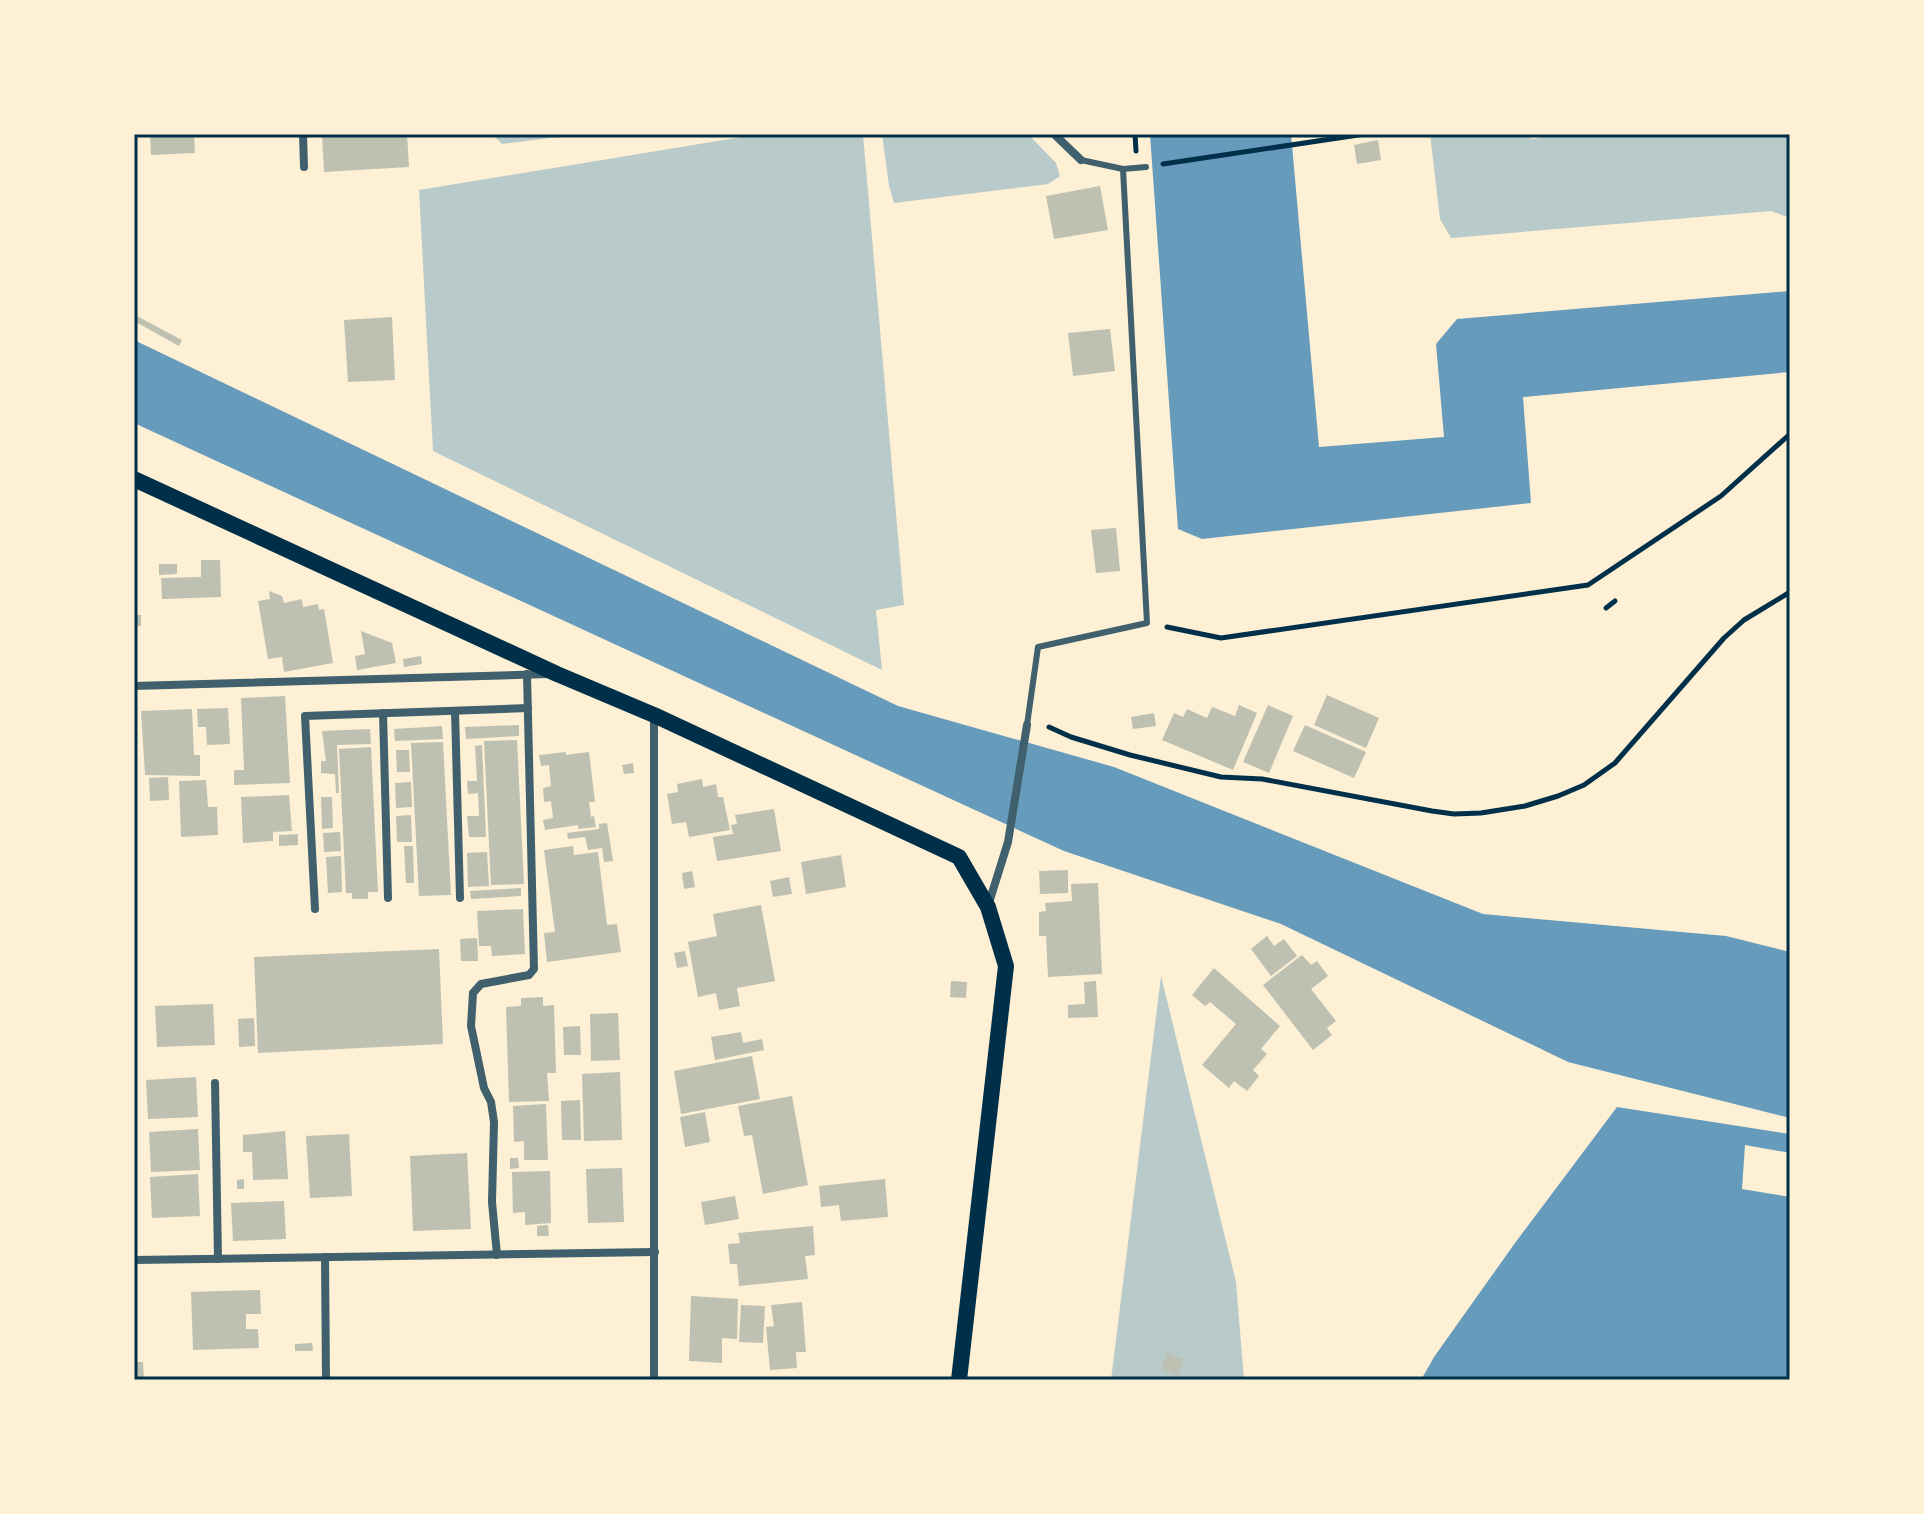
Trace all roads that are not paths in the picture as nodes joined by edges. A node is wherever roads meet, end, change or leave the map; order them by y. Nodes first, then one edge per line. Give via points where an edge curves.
1 (303, 134) edge
2 (1054, 134) edge
3 (1081, 160) joint
4 (304, 167) dead end
5 (1146, 167) road end
6 (1123, 169) junction
7 (134, 479) edge
8 (527, 674) junction
9 (557, 674) junction
10 (134, 686) edge
11 (528, 708) junction
12 (455, 711) junction
13 (383, 713) junction
14 (654, 715) junction
15 (1027, 721) joint
16 (388, 898) dead end
17 (460, 898) dead end
18 (988, 907) junction
19 (315, 909) dead end
20 (215, 1083) dead end
21 (655, 1252) junction
22 (497, 1255) junction
23 (325, 1257) junction
24 (218, 1259) junction
25 (134, 1260) edge
26 (326, 1380) edge
27 (654, 1380) edge
28 (959, 1380) edge

1 - 4 street
2 - 3 street
3 - 6 lane
5 - 6 lane
6 - 15 lane via 1147,623 1038,647
7 - 9 main road
8 - 9 street
8 - 10 street
8 - 11 street
9 - 14 main road
11 - 12 street
11 - 22 street via 534,969 529,975 481,984 473,993 471,1026 494,1122
12 - 13 street
12 - 17 street
13 - 16 street
13 - 19 street via 305,716
14 - 18 main road via 959,857
14 - 21 street
15 - 18 street via 1008,842
18 - 28 main road via 1006,966
20 - 24 street
21 - 22 street
21 - 27 street
22 - 23 street
23 - 24 street
23 - 26 street
24 - 25 street

